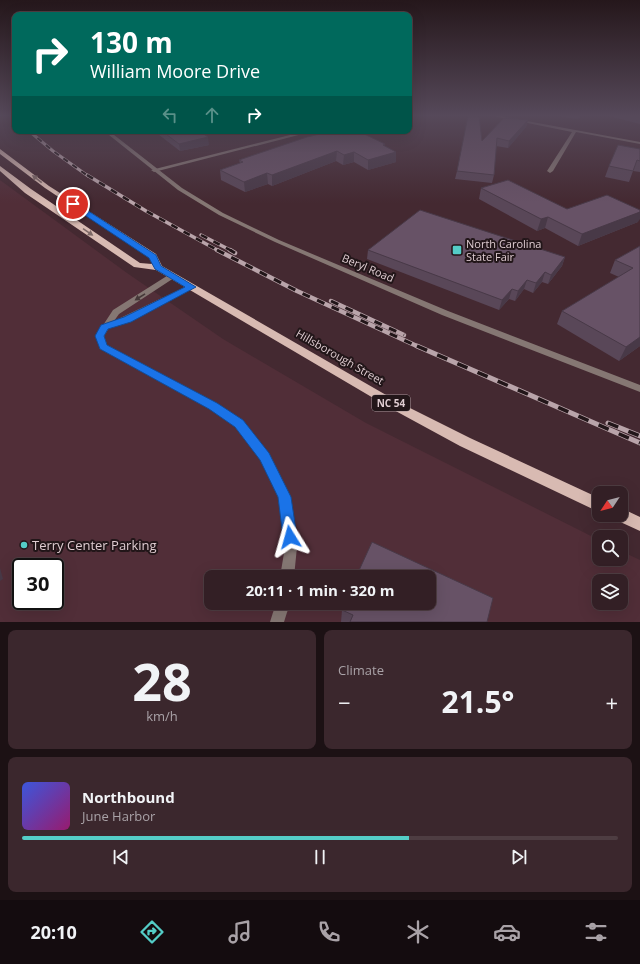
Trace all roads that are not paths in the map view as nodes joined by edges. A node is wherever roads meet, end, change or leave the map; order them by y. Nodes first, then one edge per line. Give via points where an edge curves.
1 (123, 145) edge
2 (255, 145) edge
3 (566, 145) edge
4 (0, 151) edge
5 (0, 168) edge
6 (154, 170) junction
7 (550, 171) dead end
8 (158, 268) junction
9 (173, 276) junction
10 (192, 287) junction
11 (104, 327) junction
12 (640, 389) edge
13 (592, 502) edge
14 (628, 518) edge
15 (640, 524) edge
16 (288, 570) edge
17 (281, 610) edge
18 (278, 622) edge

1 - 6 street, Beryl Road
2 - 6 street
3 - 7 street
8 -> 4 main road, Hillsborough Street / NC 54 via 153,256 47,187
5 -> 8 main road, Hillsborough Street / NC 54 via 28,191 137,264
6 - 12 street, Beryl Road via 221,214 277,241 445,313
8 - 9 main road, Hillsborough Street / NC 54
9 - 10 main road, Hillsborough Street / NC 54
9 -> 11 street via 116,312
10 - 11 street via 127,320
10 - 13 main road, Hillsborough Street / NC 54 via 396,406 465,442
11 - 16 street via 100,336 103,346 213,406 239,424 265,457 284,497 291,547
14 - 15 main road
17 - 18 street

